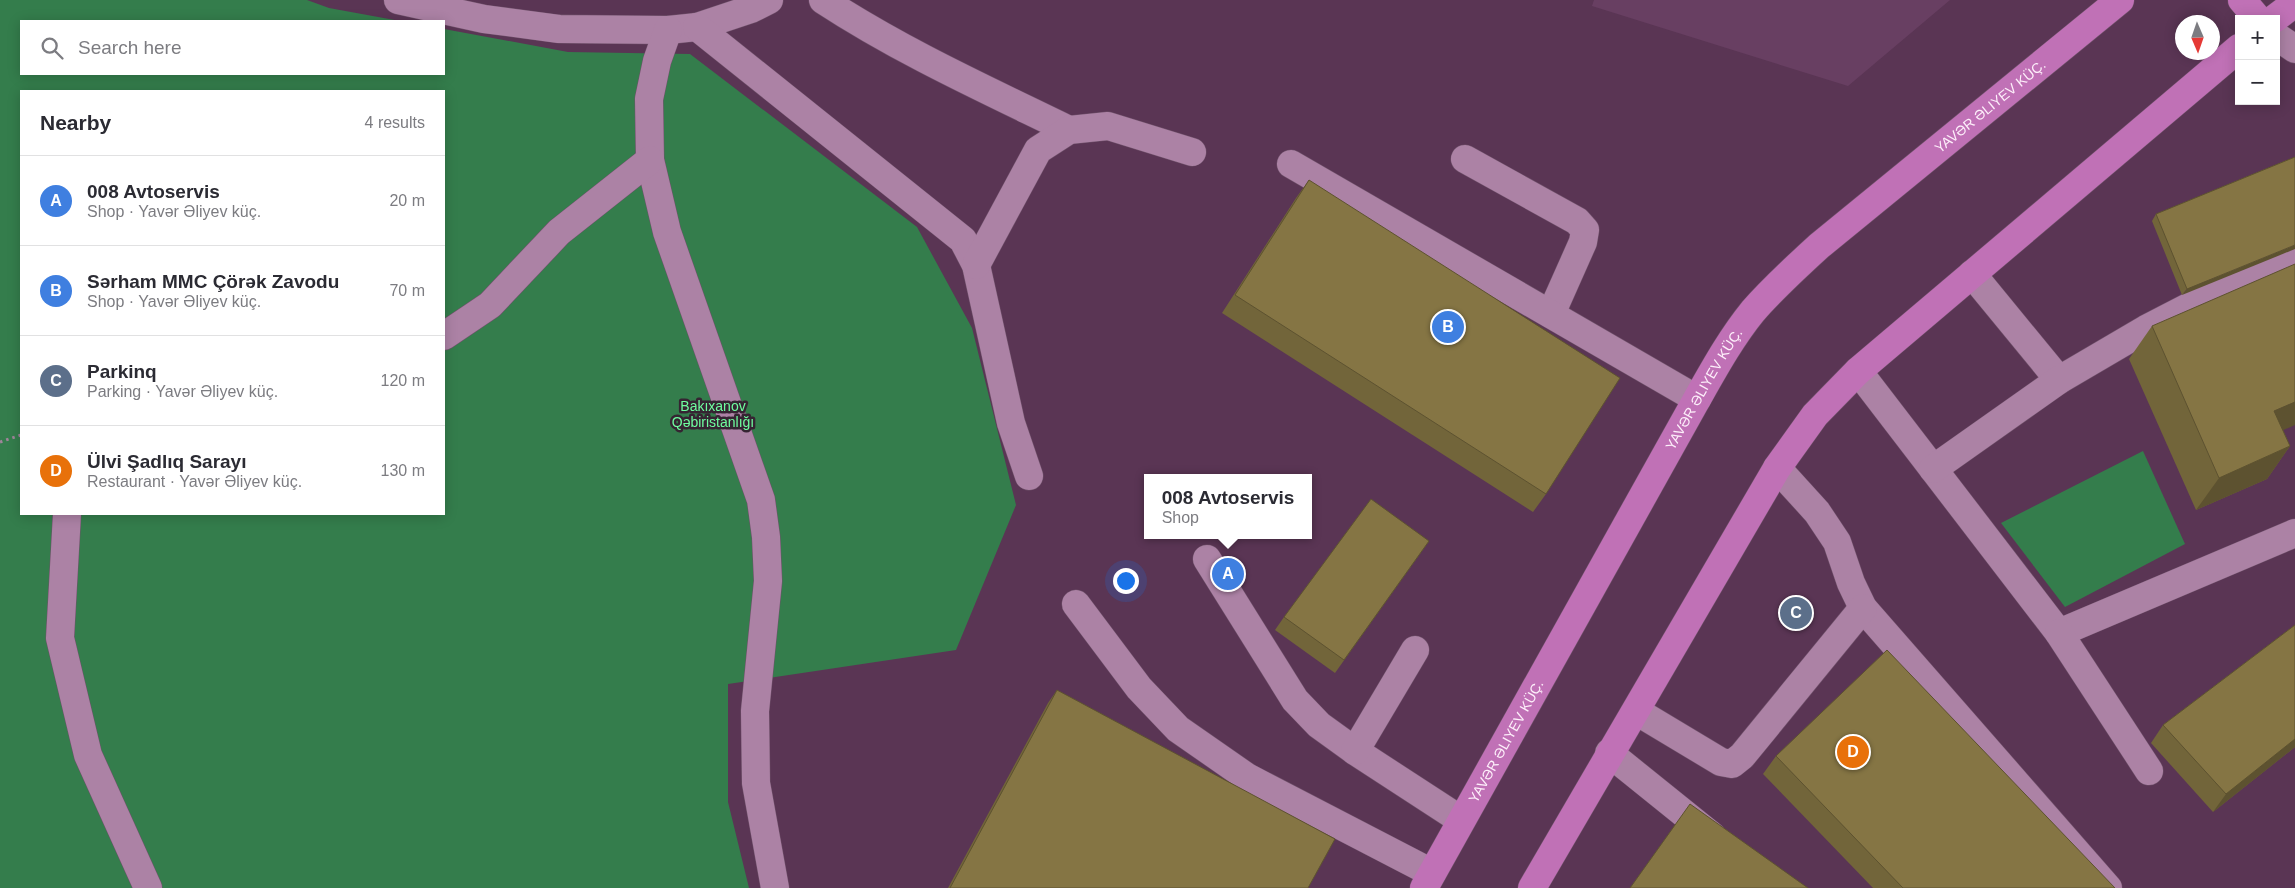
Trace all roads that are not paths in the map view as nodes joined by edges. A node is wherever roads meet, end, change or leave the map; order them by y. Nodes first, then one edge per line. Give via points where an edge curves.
1 (398, 0) edge
2 (768, 0) edge
3 (823, 0) edge
4 (2120, 0) edge
5 (2242, 0) edge
6 (2295, 3) edge
7 (2255, 15) edge
8 (2279, 15) edge
9 (697, 27) junction
10 (668, 30) junction
11 (2280, 39) edge
12 (2295, 49) edge
13 (2235, 51) edge
14 (1069, 130) junction
15 (1192, 152) dead end
16 (1465, 159) dead end
17 (650, 160) junction
18 (1290, 164) dead end
19 (2295, 252) edge
20 (976, 265) junction
21 (1972, 274) junction
22 (1551, 314) junction
23 (445, 335) edge
24 (1858, 371) junction
25 (2059, 380) junction
26 (1697, 399) junction
27 (1777, 468) junction
28 (1933, 470) junction
29 (1029, 476) dead end
30 (67, 515) edge
31 (2295, 533) edge
32 (1207, 559) dead end
33 (1076, 604) dead end
34 (1864, 608) junction
35 (2059, 633) junction
36 (1415, 650) dead end
37 (1636, 711) junction
38 (1355, 751) junction
39 (1610, 753) junction
40 (2149, 771) dead end
41 (1462, 820) junction
42 (1732, 851) edge
43 (1428, 880) edge
44 (148, 888) edge
45 (775, 888) edge
46 (1532, 888) edge
47 (2108, 888) edge

1 - 10 street via 484,19 559,29
2 - 9 street
3 - 14 street via 905,50
4 - 26 main road, YAVƏR ƏLIYEV KÜÇ. via 1784,277 1726,348
5 - 7 main road
6 - 8 main road
9 - 10 street
9 - 20 street via 963,240
10 - 17 street via 648,99
11 - 12 street
13 - 21 main road
14 - 15 street via 1108,126
14 - 20 street via 1038,150
16 - 22 street via 1576,221 1584,230 1584,242
17 - 23 street via 559,232 490,305
17 - 45 street via 667,232 761,500 768,581 755,711 756,783
18 - 22 street
19 - 25 street via 2146,328
20 - 29 street via 1011,423
21 - 24 main road
21 - 25 street
22 - 26 street
24 - 27 main road via 1815,415
24 - 28 street
25 - 28 street
26 - 41 main road, YAVƏR ƏLIYEV KÜÇ.
27 - 34 street via 1817,512 1837,542 1851,583
27 - 37 main road
28 - 35 street
30 - 44 street via 60,638 88,754
31 - 35 street
32 - 38 street via 1295,700 1319,725
33 - 43 street via 1139,688 1178,729 1255,781
34 - 37 street via 1732,764 1721,762
34 - 47 street
35 - 40 street
36 - 38 street
37 - 39 main road
38 - 41 street
39 - 42 street
39 - 46 main road
41 - 43 main road, YAVƏR ƏLIYEV KÜÇ.

